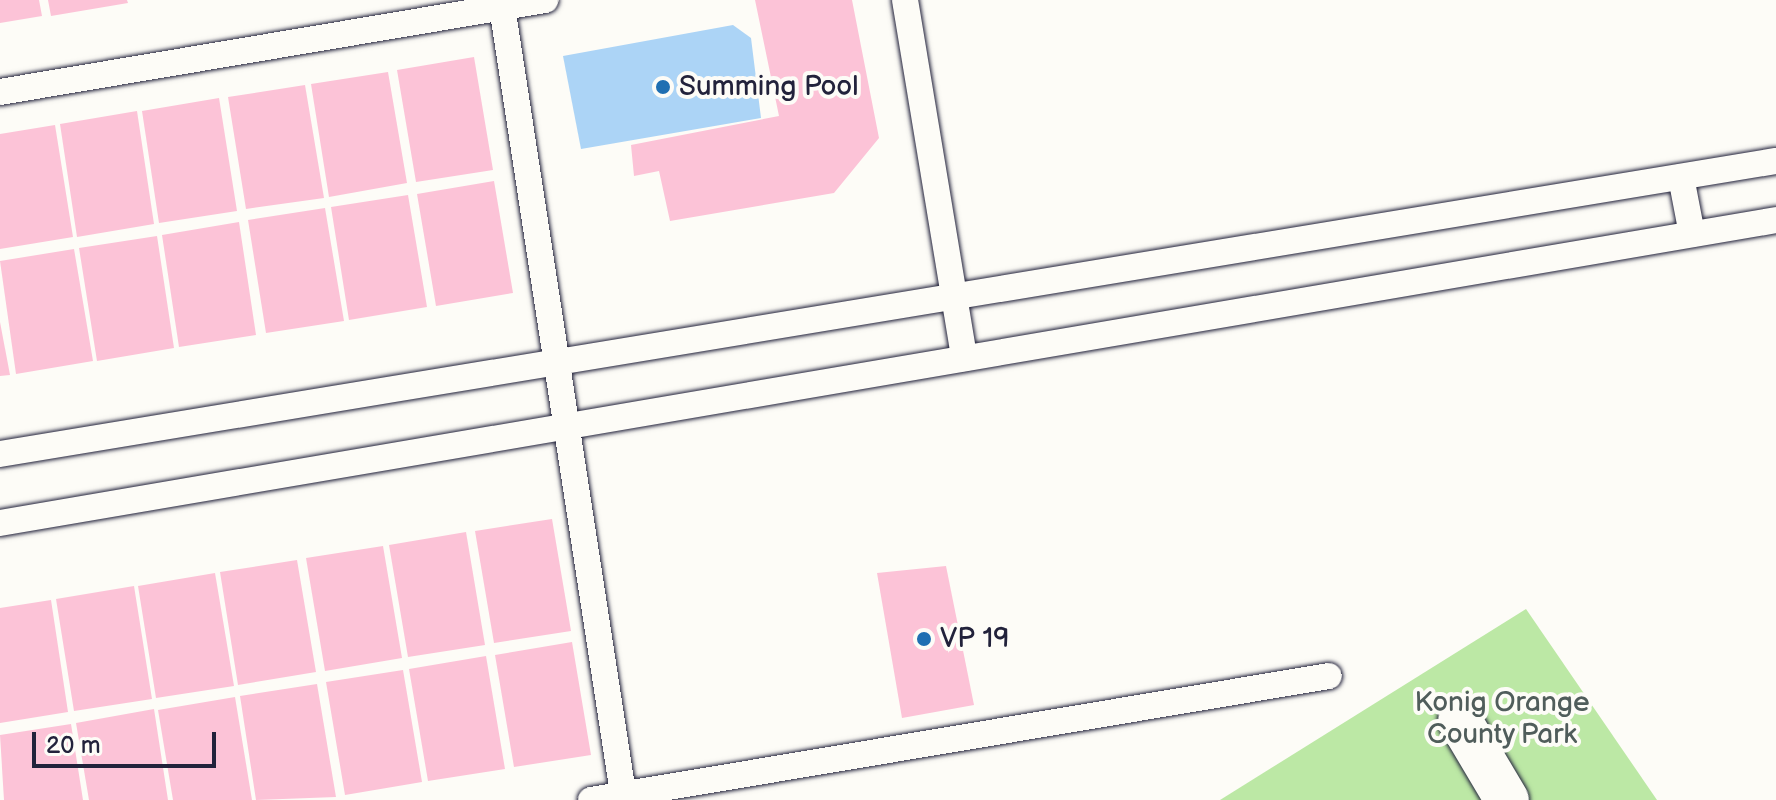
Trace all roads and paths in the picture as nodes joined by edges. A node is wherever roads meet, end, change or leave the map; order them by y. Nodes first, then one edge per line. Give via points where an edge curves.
1 (545, 0) edge
2 (905, 0) edge
3 (501, 4) edge
4 (0, 92) edge
5 (1776, 161) edge
6 (1681, 177) junction
7 (1776, 220) edge
8 (1692, 234) junction
9 (952, 294) junction
10 (964, 358) junction
11 (555, 363) junction
12 (566, 427) junction
13 (0, 454) edge
14 (0, 523) edge
15 (1329, 676) dead end
16 (1460, 721) dead end
17 (624, 797) edge
18 (591, 800) edge
19 (1507, 800) edge

1 - 3 lane
2 - 9 lane
3 - 4 lane
3 - 11 lane
5 - 6 lane
6 - 8 lane
6 - 9 lane
7 - 8 lane
8 - 10 lane
9 - 10 lane
9 - 11 lane
10 - 12 lane
11 - 12 lane
11 - 13 lane
12 - 14 lane
12 - 17 lane
15 - 17 lane
16 - 19 street
17 - 18 lane

